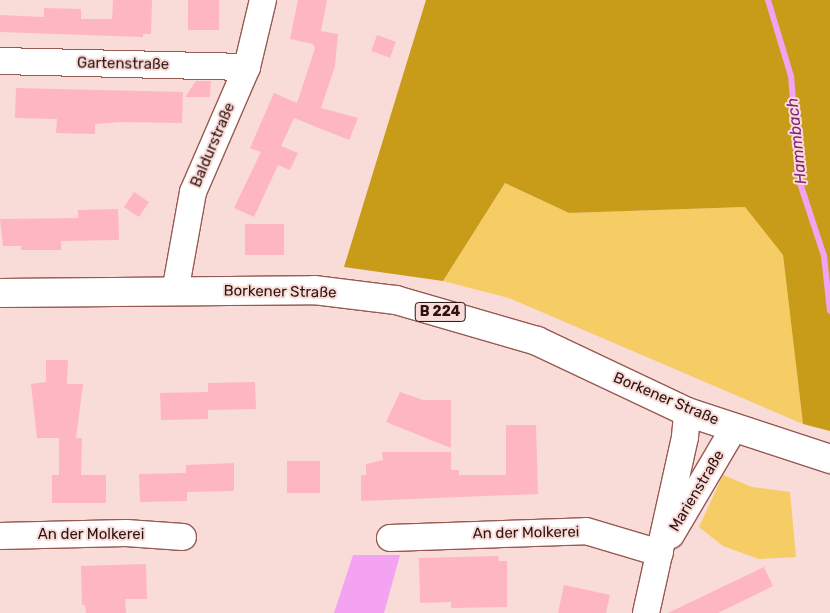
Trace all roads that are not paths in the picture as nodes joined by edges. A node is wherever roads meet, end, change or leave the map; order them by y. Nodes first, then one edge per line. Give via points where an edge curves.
1 (263, 0) edge
2 (0, 61) edge
3 (247, 67) junction
4 (175, 292) junction
5 (0, 293) edge
6 (687, 412) junction
7 (734, 428) junction
8 (825, 458) edge
9 (0, 536) edge
10 (183, 537) dead end
11 (390, 538) dead end
12 (660, 553) junction
13 (646, 613) edge

1 - 3 street, Baldurstraße
2 - 3 street, Gartenstraße
3 - 4 street, Baldurstraße via 193,192
4 - 5 main road, Borkener Straße / B 224
4 - 6 main road, Borkener Straße / B 224 via 314,290 396,300 537,341
6 - 7 main road, Borkener Straße / B 224
6 - 12 street, Marienstraße
7 - 8 main road, Borkener Straße / B 224
7 - 12 street, Marienstraße
9 - 10 street, An der Molkerei via 126,533
11 - 12 street, An der Molkerei via 586,531
12 - 13 street, Marienstraße

